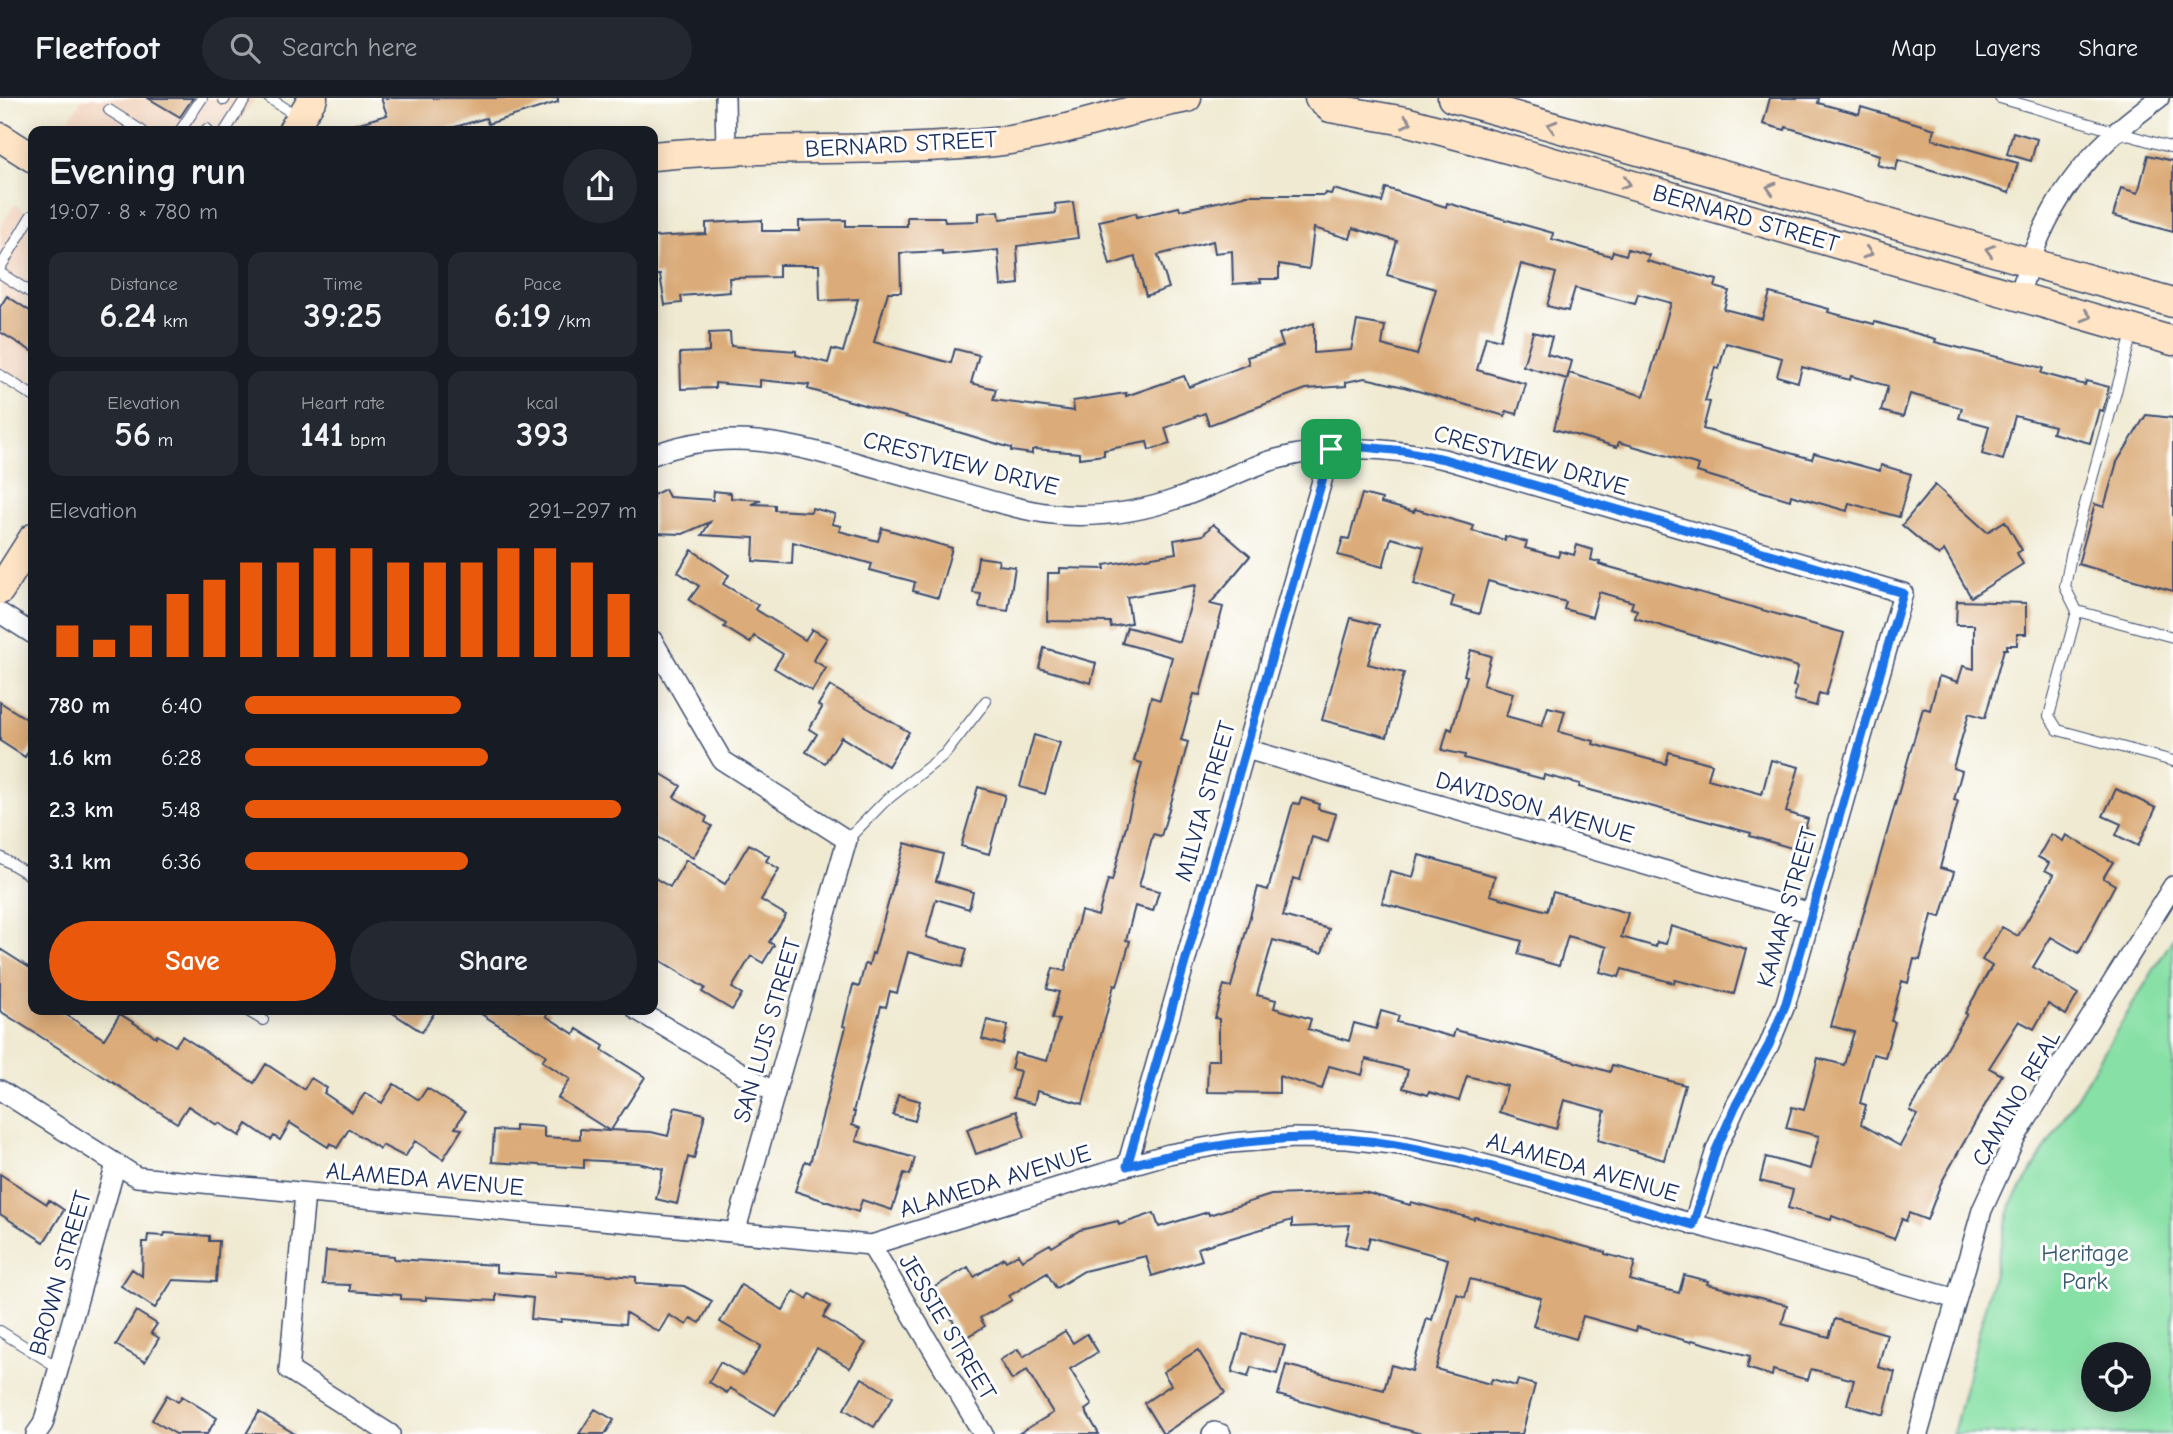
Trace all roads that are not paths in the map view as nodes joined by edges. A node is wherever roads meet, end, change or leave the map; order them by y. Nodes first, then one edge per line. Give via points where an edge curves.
1 (202, 98) edge
2 (246, 98) edge
3 (270, 98) edge
4 (725, 98) edge
5 (1186, 98) edge
6 (1319, 98) edge
7 (1452, 98) edge
8 (2000, 98) edge
9 (2159, 98) edge
10 (109, 110) dead end
11 (301, 116) edge
12 (134, 126) edge
13 (183, 126) edge
14 (228, 126) edge
15 (2117, 132) junction
16 (0, 137) edge
17 (2173, 148) edge
18 (726, 150) junction
19 (28, 155) edge
20 (658, 156) edge
21 (28, 223) edge
22 (2028, 261) junction
23 (0, 270) edge
24 (28, 290) edge
25 (2019, 297) junction
26 (2173, 303) edge
27 (2133, 330) junction
28 (2173, 341) edge
29 (0, 375) edge
30 (28, 393) edge
31 (1331, 449) junction
32 (658, 454) edge
33 (28, 546) edge
34 (0, 590) edge
35 (1903, 593) joint
36 (2077, 611) junction
37 (0, 613) edge
38 (28, 631) edge
39 (2173, 636) edge
40 (658, 650) edge
41 (986, 701) dead end
42 (1246, 748) junction
43 (2173, 761) edge
44 (847, 840) junction
45 (0, 857) edge
46 (28, 874) edge
47 (2173, 886) edge
48 (1811, 913) junction
49 (254, 1015) edge
50 (645, 1015) edge
51 (263, 1020) dead end
52 (0, 1090) edge
53 (775, 1093) junction
54 (116, 1164) junction
55 (1127, 1166) junction
56 (305, 1193) junction
57 (1693, 1225) junction
58 (735, 1233) junction
59 (871, 1245) junction
60 (1956, 1299) junction
61 (0, 1331) edge
62 (59, 1368) junction
63 (36, 1434) edge
64 (390, 1434) edge
65 (983, 1434) edge
66 (1918, 1434) edge

1 - 13 lane
2 - 14 lane
3 - 11 lane
4 - 18 street
5 - 18 street, BERNARD STREET via 998,141
6 -> 25 street, BERNARD STREET via 1330,108 1405,121 1511,150
22 -> 7 street, BERNARD STREET
8 - 15 lane
9 - 15 street
10 - 12 lane
15 - 17 lane
15 - 22 street via 2080,169 2054,206
16 - 19 street
18 - 20 street, BERNARD STREET
21 - 23 lane
22 - 25 street
22 - 26 street, BERNARD STREET
23 - 24 lane
25 -> 27 street, BERNARD STREET
27 - 28 street, BERNARD STREET
27 - 36 lane via 2065,587
29 - 30 lane
31 - 32 street, CRESTVIEW DRIVE via 1274,460 1178,499 1137,509 1063,515 1017,508 774,441 700,442
31 - 35 street, CRESTVIEW DRIVE via 1363,447 1444,459
31 - 42 street, MILVIA STREET
33 - 34 street
35 - 48 street, KAMAR STREET
36 - 39 lane
36 - 43 lane via 2049,716 2058,730
37 - 38 street
40 - 44 street via 722,760
41 - 44 lane via 945,754 884,802
42 - 48 street, DAVIDSON AVENUE
42 - 55 street, MILVIA STREET
44 - 53 street, SAN LUIS STREET
45 - 46 lane
47 - 60 street, CAMINO REAL via 2015,1138 1982,1210
48 - 57 street, KAMAR STREET via 1786,1003 1716,1150
49 - 51 lane
50 - 53 street
52 - 54 street, ALAMEDA AVENUE
53 - 58 street, SAN LUIS STREET
54 - 56 street, ALAMEDA AVENUE via 137,1177
54 - 62 street, BROWN STREET
55 - 57 street, ALAMEDA AVENUE via 1231,1143 1347,1139 1462,1158
55 - 59 street, ALAMEDA AVENUE
56 - 58 street, ALAMEDA AVENUE
56 - 64 street via 289,1370
57 - 60 street, ALAMEDA AVENUE
58 - 59 street, ALAMEDA AVENUE
59 - 65 street, JESSIE STREET
60 - 66 street, CAMINO REAL
61 - 62 lane
62 - 63 street, BROWN STREET

